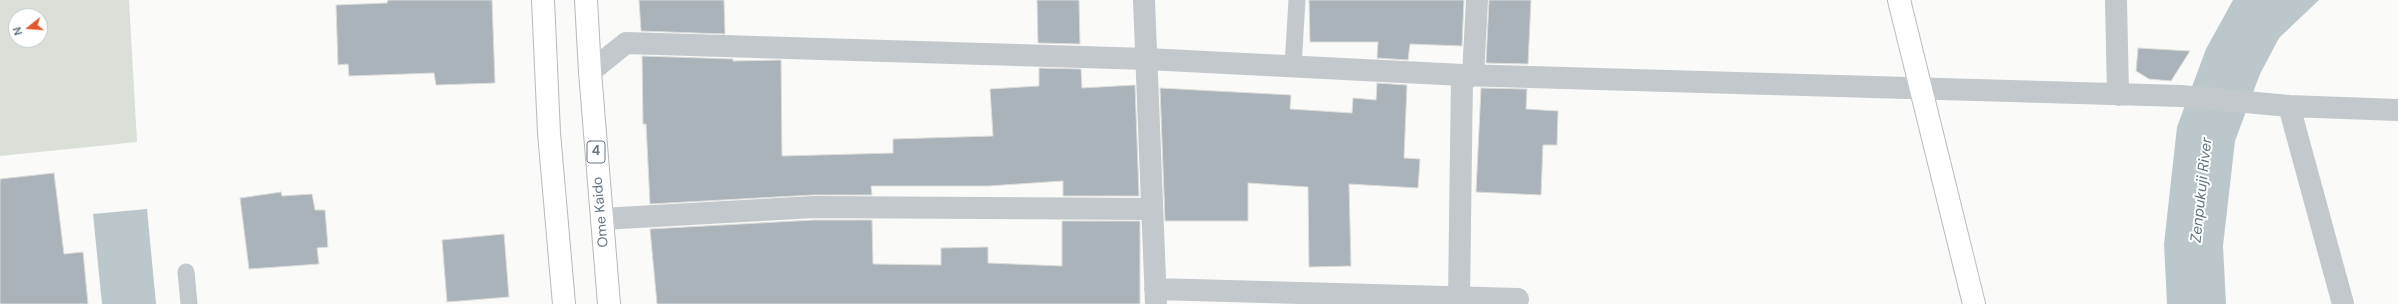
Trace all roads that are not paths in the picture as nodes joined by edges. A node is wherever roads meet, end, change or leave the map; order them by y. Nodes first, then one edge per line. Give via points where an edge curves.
1 (543, 0) edge
2 (586, 0) edge
3 (1144, 0) edge
4 (1297, 0) edge
5 (1477, 0) edge
6 (1899, 0) edge
7 (2116, 0) edge
8 (1147, 59) junction
9 (1293, 67) junction
10 (590, 72) junction
11 (1468, 76) junction
12 (1922, 89) junction
13 (2118, 95) junction
14 (2289, 106) junction
15 (2398, 110) edge
16 (1152, 209) junction
17 (602, 219) junction
18 (186, 272) dead end
19 (1156, 297) edge
20 (1459, 299) junction
21 (1518, 299) dead end
22 (189, 304) edge
23 (564, 304) edge
24 (609, 304) edge
25 (1974, 304) edge
26 (2343, 304) edge

1 - 23 main road via 549,133
2 - 10 main road, Ome Kaido / 4
3 - 8 street
4 - 9 lane
5 - 11 street
6 - 12 main road
7 - 13 street
8 - 9 street
8 - 10 street via 626,43
8 - 16 street
9 - 11 street
10 - 17 main road, Ome Kaido / 4
11 - 12 street
11 - 20 street
12 - 13 street
12 - 25 main road
13 - 14 street via 2243,101
14 - 15 street
14 - 26 street
16 - 17 street via 814,207
16 - 19 street
17 - 24 main road, Ome Kaido / 4
18 - 22 lane
19 - 20 street
20 - 21 street

